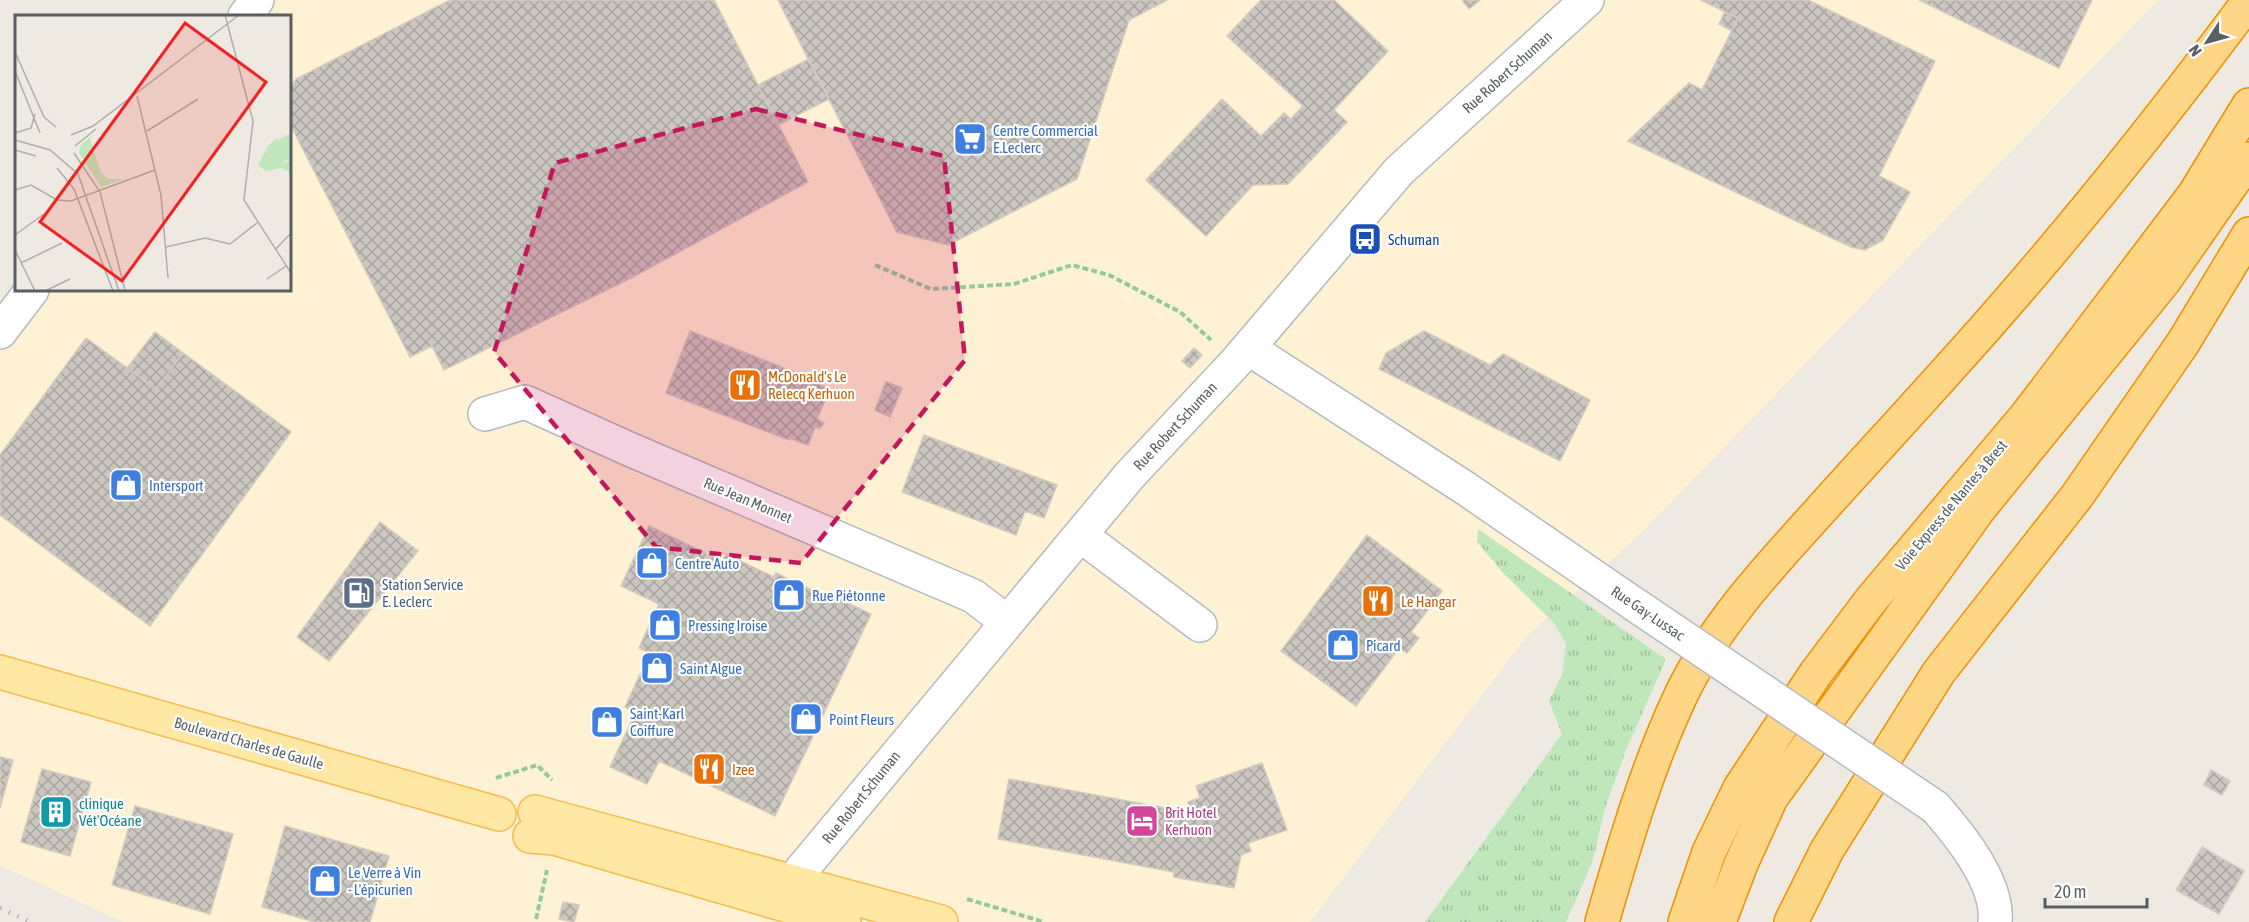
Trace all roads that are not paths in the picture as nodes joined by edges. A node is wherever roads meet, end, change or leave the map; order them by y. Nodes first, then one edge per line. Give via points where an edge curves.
1 (257, 0) edge
2 (1587, 0) edge
3 (2249, 1) edge
4 (246, 15) edge
5 (2249, 105) edge
6 (2249, 159) edge
7 (2249, 234) edge
8 (31, 291) edge
9 (0, 332) edge
10 (1242, 355) junction
11 (485, 414) dead end
12 (1080, 535) junction
13 (1006, 621) junction
14 (1200, 625) dead end
15 (0, 672) edge
16 (540, 829) junction
17 (793, 880) junction
18 (844, 922) edge
19 (940, 922) edge
20 (1602, 922) edge
21 (1685, 922) edge
22 (1719, 922) edge
23 (1791, 922) edge
24 (1995, 922) edge

1 - 4 street
2 - 10 street, Rue Robert Schuman via 1399,171
3 - 20 highway via 2187,85 2029,280 1760,577 1713,641 1682,694 1654,761
5 - 21 highway, Voie Express de Nantes à Brest via 2194,195 2035,405 1871,600 1816,673 1740,788 1709,852
6 - 22 highway, Voie Express de Nantes à Brest via 2164,281 1979,509 1771,798
7 - 23 highway via 2182,343 2077,496 1939,672 1827,850
8 - 9 street
10 - 12 street, Rue Robert Schuman
10 - 24 street, Rue Gay-Lussac, bridge via 1465,488 1935,807 1962,837 1982,872
11 - 13 street, Rue Jean Monnet via 525,402 972,596
12 - 13 street, Rue Robert Schuman
12 - 14 street
13 - 17 street, Rue Robert Schuman
15 - 16 main road, Boulevard Charles de Gaulle via 499,814 499,828 507,838 519,841
16 - 17 main road
16 - 18 main road, Boulevard Charles de Gaulle
17 - 19 main road

